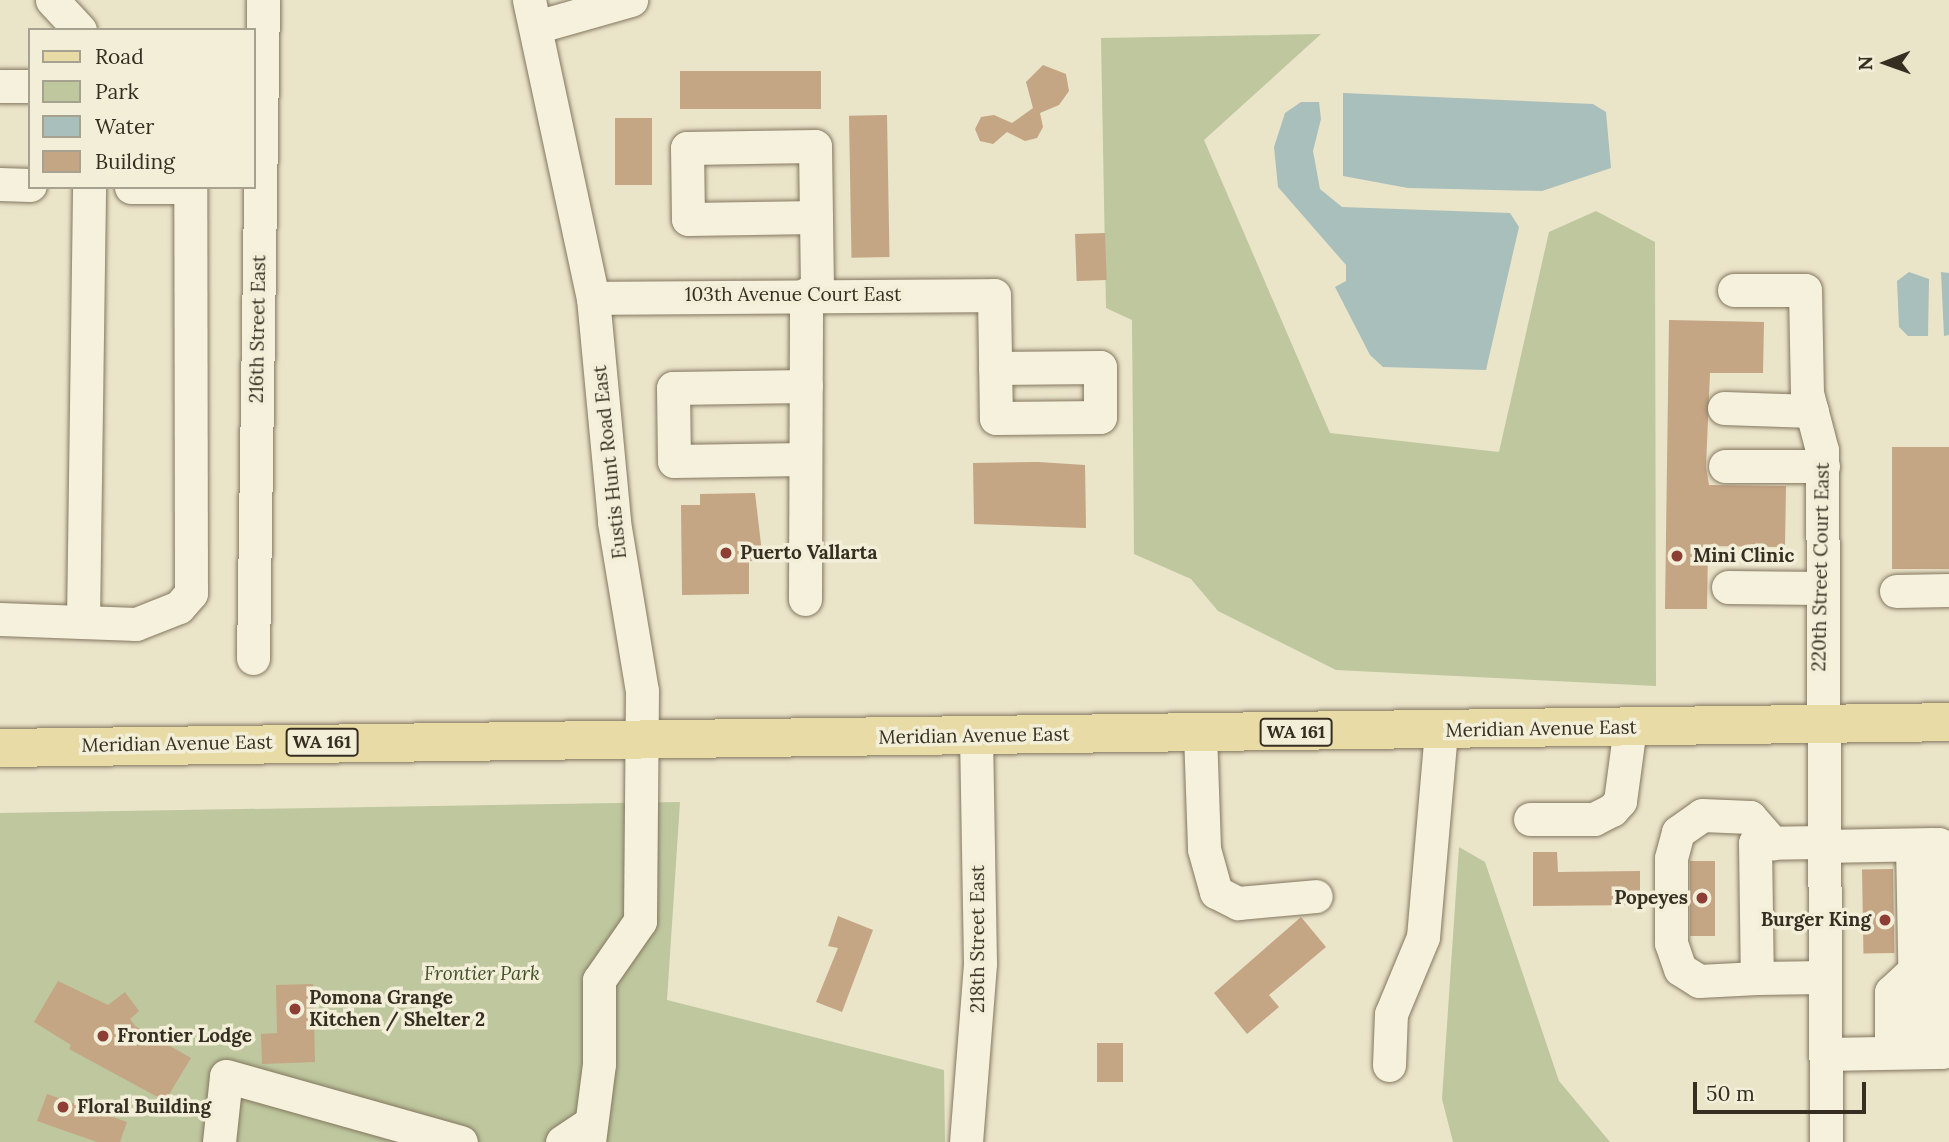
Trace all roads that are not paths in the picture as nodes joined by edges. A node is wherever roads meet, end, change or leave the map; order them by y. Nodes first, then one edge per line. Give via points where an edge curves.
1 (52, 0) edge
2 (263, 0) edge
3 (631, 0) edge
4 (532, 14) edge
5 (78, 28) edge
6 (0, 86) edge
7 (28, 86) edge
8 (0, 184) edge
9 (28, 185) edge
10 (89, 189) edge
11 (190, 189) edge
12 (816, 218) dead end
13 (1734, 290) dead end
14 (812, 294) junction
15 (593, 298) junction
16 (995, 368) dead end
17 (806, 386) junction
18 (1724, 408) dead end
19 (1812, 411) junction
20 (805, 459) junction
21 (1725, 466) dead end
22 (1823, 466) junction
23 (1728, 587) dead end
24 (1821, 587) junction
25 (1949, 590) edge
26 (1896, 591) dead end
27 (804, 600) dead end
28 (0, 619) edge
29 (83, 622) junction
30 (253, 658) dead end
31 (1949, 722) edge
32 (1820, 724) junction
33 (1630, 727) junction
34 (1440, 731) junction
35 (1200, 733) junction
36 (976, 735) junction
37 (644, 738) junction
38 (0, 748) edge
39 (1530, 819) dead end
40 (1764, 843) junction
41 (1822, 844) junction
42 (1933, 844) edge
43 (1317, 896) dead end
44 (1824, 977) junction
45 (1758, 978) junction
46 (1925, 1052) edge
47 (1825, 1054) junction
48 (1390, 1065) dead end
49 (589, 1133) edge
50 (219, 1142) edge
51 (461, 1142) edge
52 (562, 1142) edge
53 (966, 1142) edge
54 (1826, 1142) edge

1 - 5 street
2 - 30 street, 216th Street East
3 - 4 street
4 - 15 street, Eustis Hunt Road East
6 - 7 street
8 - 9 street
10 - 29 street
11 - 29 street via 194,582 179,607 161,617 136,624
12 - 14 street
13 - 19 street, 220th Street Court East via 1805,290 1805,375
14 - 15 street, 103th Avenue Court East
14 - 16 street, 103th Avenue Court East via 994,295
14 - 17 street
15 - 37 street, Eustis Hunt Road East via 614,522 638,657
17 - 20 street
17 - 20 street via 673,388 674,461
18 - 19 street
19 - 22 street, 220th Street Court East
20 - 27 street
21 - 22 street
22 - 24 street, 220th Street Court East
23 - 24 street
24 - 32 street, 220th Street Court East
25 - 26 street
28 - 29 street
31 - 32 main road, Meridian Avenue East / WA 161
32 - 33 main road, Meridian Avenue East / WA 161
32 - 41 street, 220th Street Court East
33 - 34 main road, Meridian Avenue East / WA 161
33 - 39 street via 1620,801 1612,810 1594,819
34 - 35 main road, Meridian Avenue East / WA 161
34 - 48 street via 1425,927 1391,1014
35 - 36 main road, Meridian Avenue East / WA 161
35 - 43 street via 1204,849 1216,892 1238,903
36 - 37 main road, Meridian Avenue East / WA 161
36 - 53 street, 218th Street East via 980,963
37 - 38 main road, Meridian Avenue East / WA 161
37 - 49 street, Eustis Hunt Road East via 638,929 625,939 599,980 599,1064
40 - 41 street
40 - 45 street
40 - 45 street via 1757,820 1743,815 1692,818 1677,836 1669,913 1680,969 1699,981
41 - 42 street
41 - 44 street, 220th Street Court East
42 - 46 street
42 - 46 street via 1914,970 1892,992
44 - 45 street
44 - 47 street, 220th Street Court East
46 - 47 street
47 - 54 street, 220th Street Court East
49 - 52 street
50 - 51 street via 226,1076

